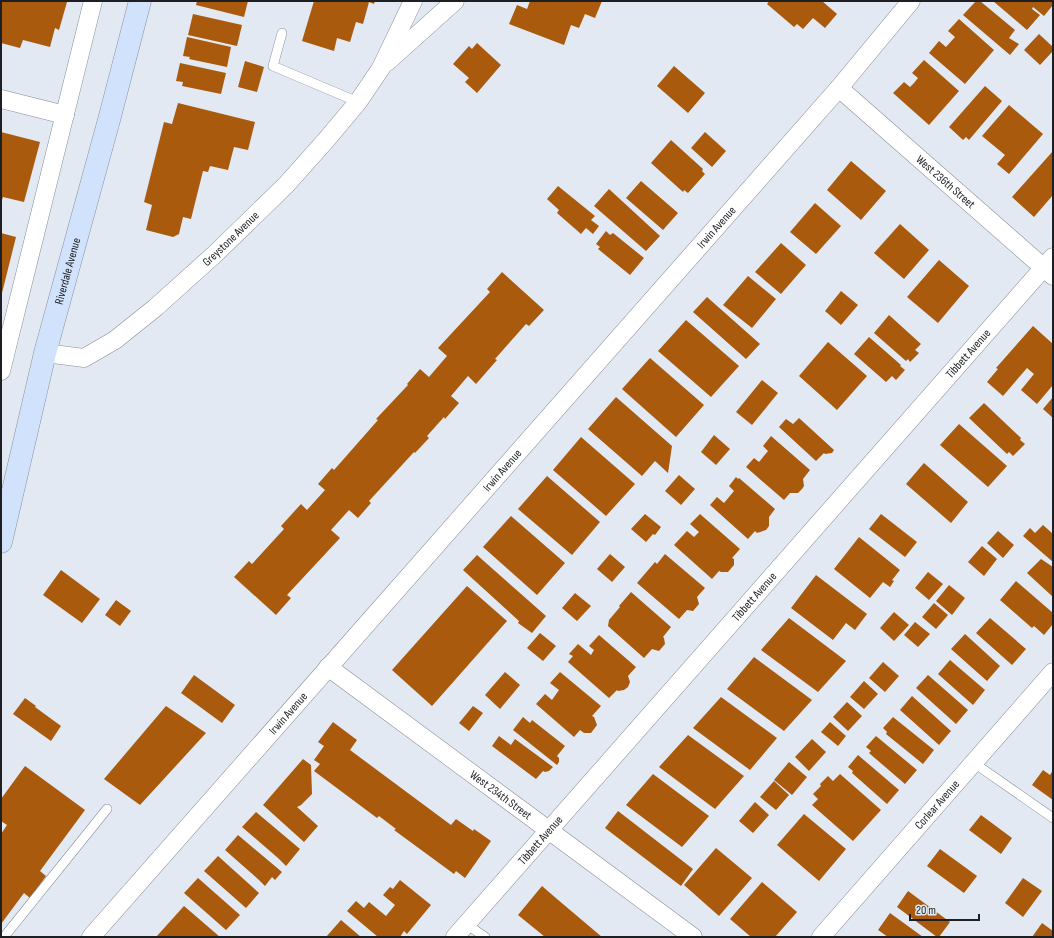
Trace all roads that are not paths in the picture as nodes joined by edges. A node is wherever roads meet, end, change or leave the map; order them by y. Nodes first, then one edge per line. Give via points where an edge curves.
1 (93, 1) edge
2 (140, 1) edge
3 (413, 1) edge
4 (455, 1) edge
5 (911, 1) edge
6 (282, 34) dead end
7 (381, 68) junction
8 (839, 88) junction
9 (1, 99) edge
10 (358, 102) junction
11 (65, 115) junction
12 (1050, 267) edge
13 (45, 353) junction
14 (1, 371) edge
15 (1, 542) edge
16 (328, 667) junction
17 (1053, 672) edge
18 (974, 763) junction
19 (107, 809) dead end
20 (1053, 818) edge
21 (550, 831) junction
22 (461, 930) edge
23 (4, 937) edge
24 (91, 937) edge
25 (485, 937) edge
26 (693, 937) edge
27 (821, 937) edge

1 - 11 street
2 - 13 main road, Riverdale Avenue via 110,120
3 - 7 street, Greystone Avenue
4 - 7 street, Greystone Avenue
5 - 8 street, Irwin Avenue
6 - 10 lane via 273,66
7 - 10 street, Greystone Avenue
8 - 12 street, West 236th Street
8 - 16 street, Irwin Avenue
9 - 11 street
10 - 13 street, Greystone Avenue via 286,185 155,308 115,340 84,358
11 - 14 street
12 - 21 street, Tibbett Avenue
13 - 15 main road, Riverdale Avenue
16 - 21 street, West 234th Street
16 - 24 street, Irwin Avenue
17 - 18 street, Corlear Avenue
18 - 20 lane
18 - 27 street, Corlear Avenue
19 - 23 lane
21 - 22 street, Tibbett Avenue
21 - 26 street, West 234th Street
22 - 25 lane

